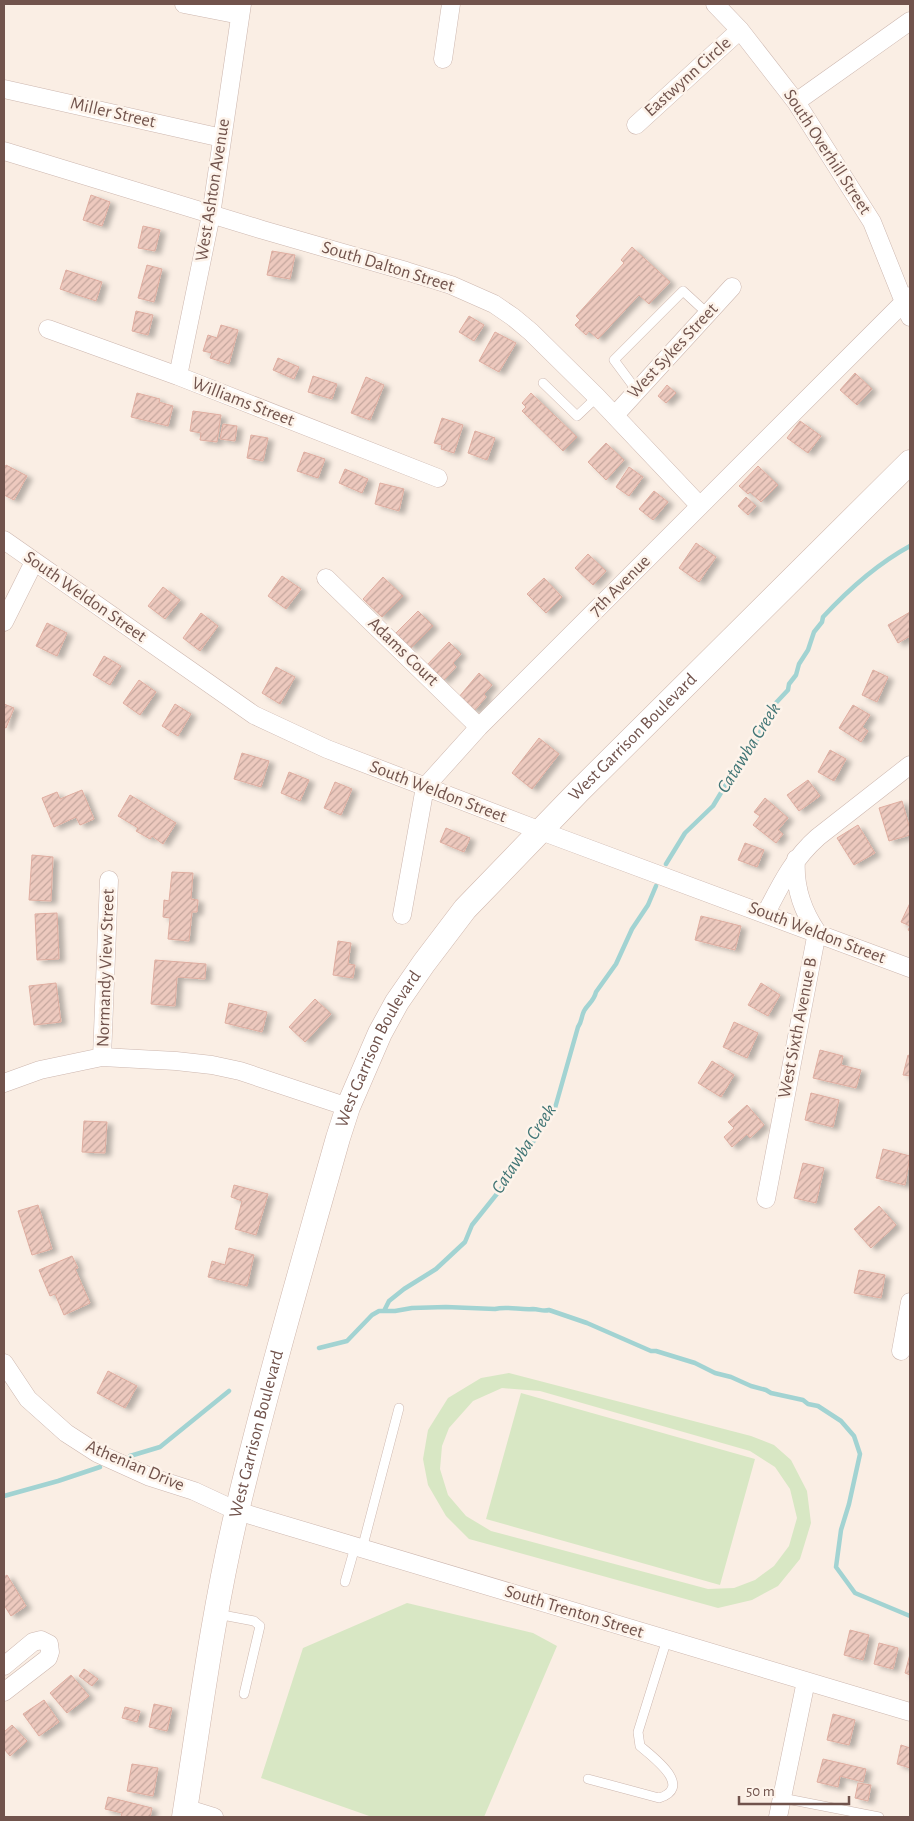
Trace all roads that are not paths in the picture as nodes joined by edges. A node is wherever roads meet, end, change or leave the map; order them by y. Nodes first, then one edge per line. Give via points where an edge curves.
1 (184, 4) edge
2 (451, 4) edge
3 (715, 4) edge
4 (241, 9) edge
5 (910, 21) edge
6 (740, 30) junction
7 (443, 59) dead end
8 (4, 89) edge
9 (796, 102) junction
10 (636, 125) dead end
11 (222, 138) junction
12 (4, 151) edge
13 (211, 215) junction
14 (732, 287) dead end
15 (908, 305) edge
16 (708, 314) junction
17 (48, 330) dead end
18 (178, 376) junction
19 (543, 383) dead end
20 (637, 391) junction
21 (597, 396) junction
22 (615, 415) junction
23 (910, 462) edge
24 (438, 478) dead end
25 (700, 506) junction
26 (4, 540) edge
27 (34, 562) junction
28 (326, 578) dead end
29 (4, 622) edge
30 (479, 727) junction
31 (910, 765) edge
32 (425, 787) junction
33 (541, 831) junction
34 (796, 859) junction
35 (109, 880) dead end
36 (766, 914) junction
37 (402, 915) dead end
38 (817, 932) junction
39 (910, 968) edge
40 (102, 1057) junction
41 (4, 1083) edge
42 (348, 1107) junction
43 (766, 1200) dead end
44 (910, 1302) edge
45 (900, 1351) dead end
46 (4, 1363) edge
47 (399, 1408) dead end
48 (237, 1511) junction
49 (359, 1548) junction
50 (345, 1582) dead end
51 (216, 1614) junction
52 (667, 1640) junction
53 (4, 1666) edge
54 (806, 1681) junction
55 (4, 1692) edge
56 (244, 1694) dead end
57 (910, 1712) edge
58 (588, 1779) dead end
59 (782, 1798) junction
60 (184, 1812) edge
61 (214, 1817) edge
62 (778, 1817) edge
63 (879, 1817) edge

1 - 4 street
2 - 7 street
3 - 6 street, South Overhill Street
4 - 11 street, West Ashton Avenue
5 - 9 street
6 - 9 street, South Overhill Street
6 - 10 street, Eastwynn Circle
8 - 11 street, Miller Street
9 - 15 street, South Overhill Street via 872,222
11 - 13 street, West Ashton Avenue
12 - 13 street, South Dalton Street
13 - 18 street, West Ashton Avenue
13 - 21 street, South Dalton Street via 451,285 494,304 531,332
14 - 16 street, West Sykes Street
15 - 25 street, 7th Avenue
16 - 20 street, West Sykes Street
16 - 20 lane via 683,291 614,360
17 - 18 street, Williams Street
18 - 24 street, Williams Street
19 - 21 lane via 577,416
20 - 22 street, West Sykes Street
21 - 22 street, South Dalton Street
22 - 25 street, South Dalton Street
23 - 33 main road, West Garrison Boulevard
25 - 30 street, 7th Avenue
26 - 27 street, South Weldon Street
27 - 29 street
27 - 32 street, South Weldon Street via 254,715 327,749
28 - 30 street, Adams Court
30 - 32 street, 7th Avenue
31 - 34 street via 818,837
32 - 33 street, South Weldon Street
32 - 37 street
33 - 36 street, South Weldon Street
33 - 42 main road, West Garrison Boulevard via 465,909 424,964 380,1033
34 - 36 street
34 - 38 street via 799,895 807,918
35 - 40 street, Normandy View Street
36 - 38 street, South Weldon Street
38 - 39 street, South Weldon Street
38 - 43 street, West Sixth Avenue B
40 - 41 street via 40,1070
40 - 42 street via 212,1065
42 - 48 main road, West Garrison Boulevard
44 - 45 street
46 - 48 street, Athenian Drive via 28,1399 66,1433 91,1450
47 - 49 lane
48 - 49 street, South Trenton Street
48 - 51 main road, West Garrison Boulevard
49 - 50 lane
49 - 52 street, South Trenton Street
51 - 56 lane via 254,1621 260,1626
51 - 60 main road, West Garrison Boulevard
52 - 54 street, South Trenton Street
52 - 58 lane via 638,1732 640,1746 672,1778 672,1789 668,1795 659,1798
53 - 55 street via 34,1642 41,1640 49,1644 48,1658
54 - 57 street, South Trenton Street
54 - 59 street
59 - 62 street
59 - 63 lane
60 - 61 street

